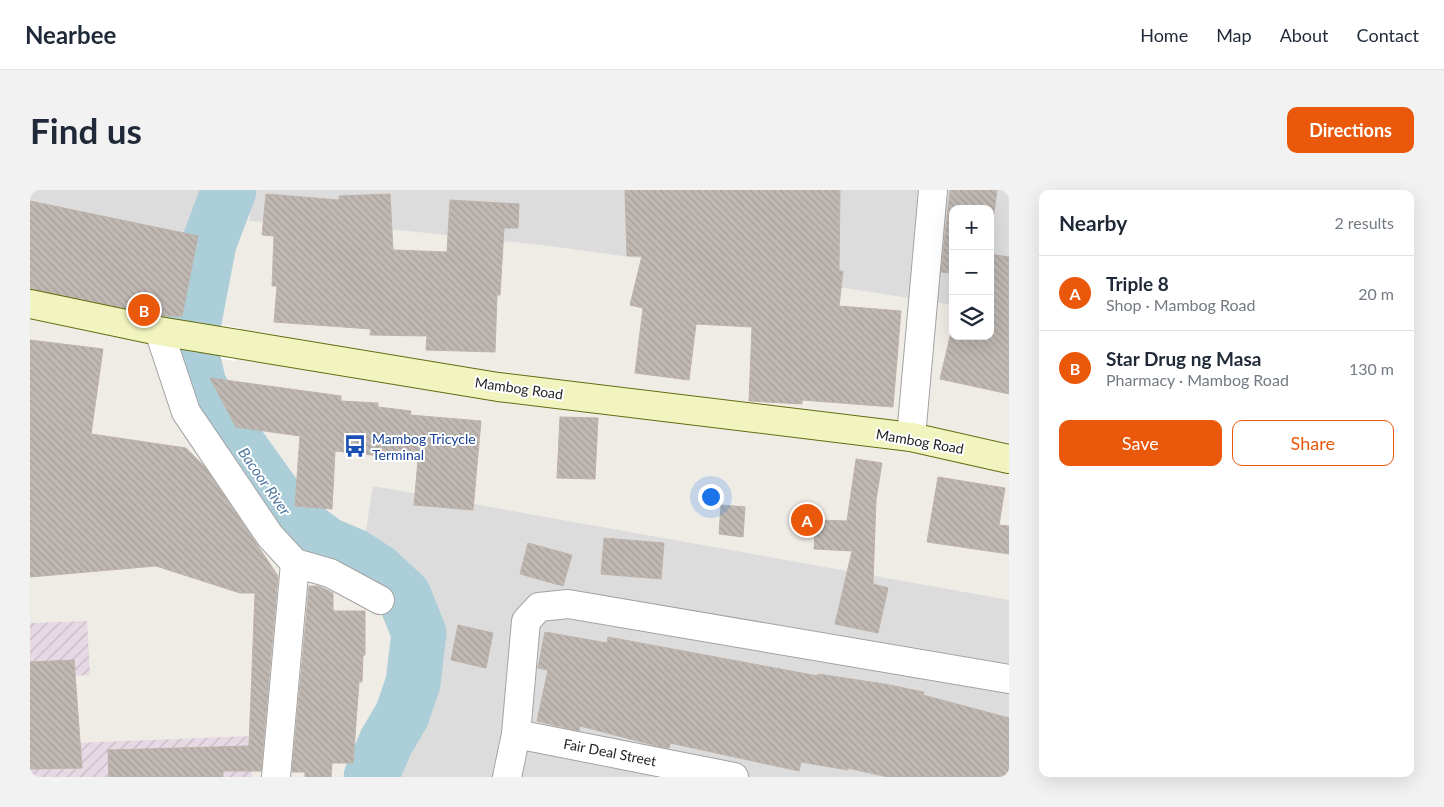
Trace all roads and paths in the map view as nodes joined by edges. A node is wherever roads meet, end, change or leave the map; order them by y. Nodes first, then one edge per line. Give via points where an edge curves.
1 (933, 190) edge
2 (30, 304) edge
3 (171, 333) junction
4 (911, 437) junction
5 (1009, 459) edge
6 (295, 563) junction
7 (380, 600) dead end
8 (1009, 679) edge
9 (516, 734) junction
10 (666, 770) edge
11 (276, 777) edge
12 (507, 777) edge
13 (734, 777) edge

1 - 4 street
2 - 3 main road, Mambog Road
3 - 4 main road, Mambog Road via 498,387
3 - 6 street via 186,412 270,536
4 - 5 main road, Mambog Road
6 - 7 street via 330,573
6 - 11 street
8 - 9 street via 568,604 539,607 526,621
9 - 10 street, Fair Deal Street
9 - 12 street
10 - 13 street, Fair Deal Street

